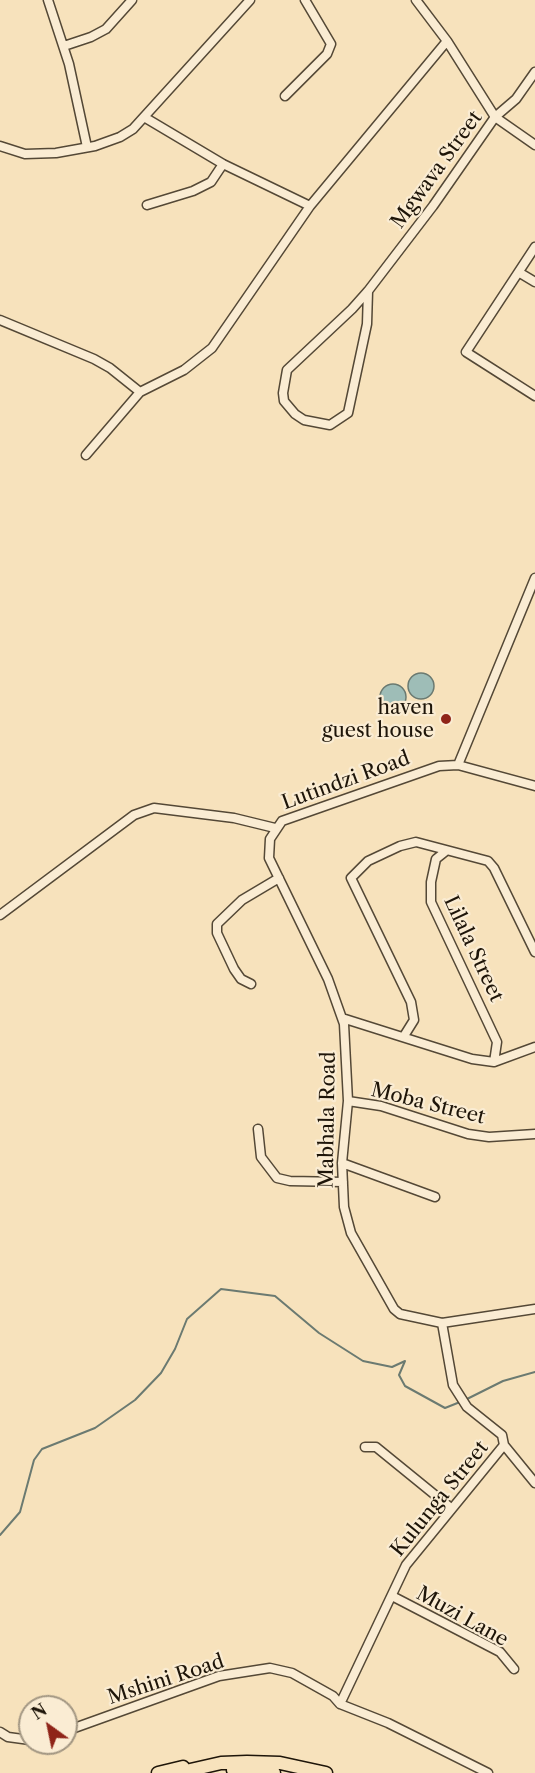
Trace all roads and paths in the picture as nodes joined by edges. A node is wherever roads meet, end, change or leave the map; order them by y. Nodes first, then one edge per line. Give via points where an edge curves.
1 (48, 0) edge
2 (132, 0) edge
3 (250, 0) edge
4 (305, 0) edge
5 (416, 0) edge
6 (447, 40) junction
7 (64, 46) junction
8 (535, 72) edge
9 (285, 96) dead end
10 (144, 117) junction
11 (495, 117) junction
12 (535, 145) edge
13 (0, 146) edge
14 (87, 147) junction
15 (223, 164) junction
16 (147, 205) dead end
17 (310, 206) junction
18 (535, 247) edge
19 (520, 273) junction
20 (535, 282) edge
21 (368, 291) junction
22 (0, 320) edge
23 (140, 392) junction
24 (535, 396) edge
25 (86, 455) dead end
26 (535, 579) edge
27 (458, 765) junction
28 (535, 786) edge
29 (275, 828) junction
30 (446, 850) junction
31 (279, 878) junction
32 (0, 915) edge
33 (535, 952) edge
34 (251, 984) dead end
35 (342, 1018) junction
36 (404, 1036) junction
37 (535, 1047) edge
38 (494, 1062) junction
39 (348, 1101) junction
40 (258, 1129) dead end
41 (535, 1134) edge
42 (342, 1163) junction
43 (343, 1182) junction
44 (435, 1197) dead end
45 (535, 1309) edge
46 (442, 1323) junction
47 (504, 1445) junction
48 (365, 1447) dead end
49 (535, 1483) edge
50 (451, 1508) junction
51 (392, 1596) junction
52 (514, 1669) dead end
53 (340, 1704) junction
54 (78, 1727) edge
55 (0, 1732) edge
56 (18, 1738) edge
57 (221, 1763) junction
58 (240, 1772) edge
59 (158, 1773) edge
60 (177, 1773) edge
61 (210, 1773) edge
62 (274, 1773) edge
63 (327, 1773) edge
64 (488, 1773) edge

1 - 7 street
2 - 7 street via 106,28
3 - 10 street
4 - 9 street via 331,44 327,54
5 - 6 street
6 - 11 street
6 - 17 street
7 - 14 street
8 - 11 street, Mgwava Street via 516,99
10 - 14 street via 120,137
10 - 15 street
11 - 12 street
11 - 21 street, Mgwava Street
13 - 14 street via 25,154
15 - 16 street via 211,182
15 - 17 street
17 - 23 street via 212,348 184,370
18 - 19 street
19 - 20 street
19 - 24 street via 466,352
21 - 21 street, Mgwava Street via 367,324 348,413 330,425 304,420 284,401 287,370
22 - 23 street via 94,359
23 - 25 street
26 - 27 street
27 - 28 street, Lutindzi Road
27 - 29 street, Lutindzi Road via 439,766 282,821
29 - 31 street, Mabhala Road via 269,858
29 - 32 street via 223,816 154,808 134,815
30 - 33 street via 488,861
30 - 36 street via 416,842 400,846 368,861 351,878 411,1002 414,1020
30 - 38 street, Lilala Street via 436,859 431,902 497,1042
31 - 34 street via 242,900 217,924 217,933 234,969
31 - 35 street, Mabhala Road via 328,979
35 - 36 street
35 - 39 street, Mabhala Road
36 - 38 street via 472,1059
37 - 38 street
39 - 41 street, Moba Street via 381,1106 468,1134
39 - 42 street, Mabhala Road
40 - 43 street via 261,1157 277,1178
42 - 43 street, Mabhala Road
42 - 44 street
43 - 46 street, Mabhala Road via 351,1233 394,1309 400,1314
45 - 46 street, Mabhala Road
46 - 47 street via 453,1385 467,1407 502,1435
47 - 49 street
47 - 50 street, Kulunga Street
48 - 50 street via 376,1447
50 - 51 street, Kulunga Street via 406,1565
51 - 52 street, Muzi Lane via 500,1652
51 - 53 street, Kulunga Street
53 - 54 street, Mshini Road via 292,1673 270,1668 219,1676
53 - 64 street, Mshini Road via 388,1723
55 - 56 street
57 - 59 highway via 193,1764
57 - 60 highway
57 - 63 highway via 280,1763
58 - 61 highway
58 - 62 highway

